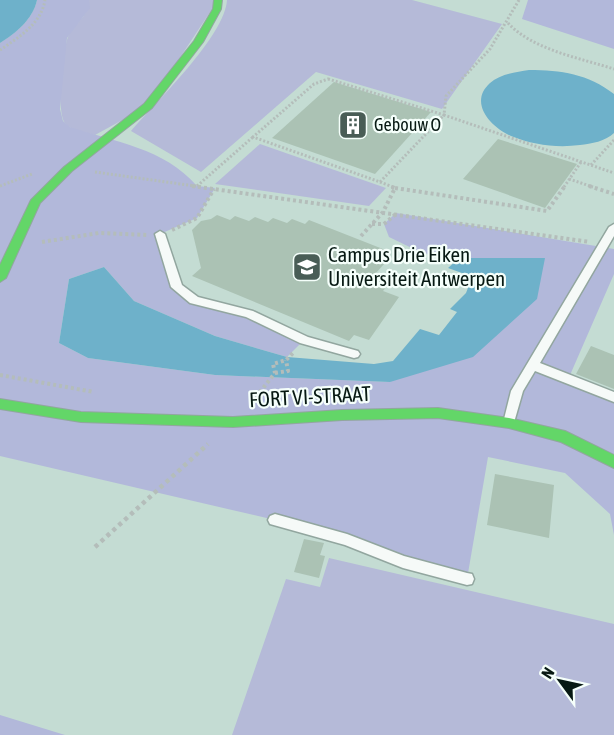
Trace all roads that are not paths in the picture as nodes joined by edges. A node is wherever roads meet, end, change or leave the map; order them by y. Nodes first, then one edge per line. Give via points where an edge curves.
1 (218, 0) edge
2 (614, 227) edge
3 (160, 234) road end
4 (0, 278) edge
5 (354, 354) dead end
6 (533, 365) junction
7 (614, 397) edge
8 (0, 404) edge
9 (509, 423) junction
10 (614, 462) edge
11 (275, 520) dead end
12 (467, 579) dead end

1 - 4 street via 198,42 148,106 68,169 35,202
2 - 6 lane
3 - 5 lane via 177,287 194,300 249,314 304,340
6 - 7 lane
6 - 9 lane via 518,391
8 - 9 street, FORT VI-STRAAT via 81,417 233,422 438,413
9 - 10 street, FORT VI-STRAAT via 565,437
11 - 12 lane

